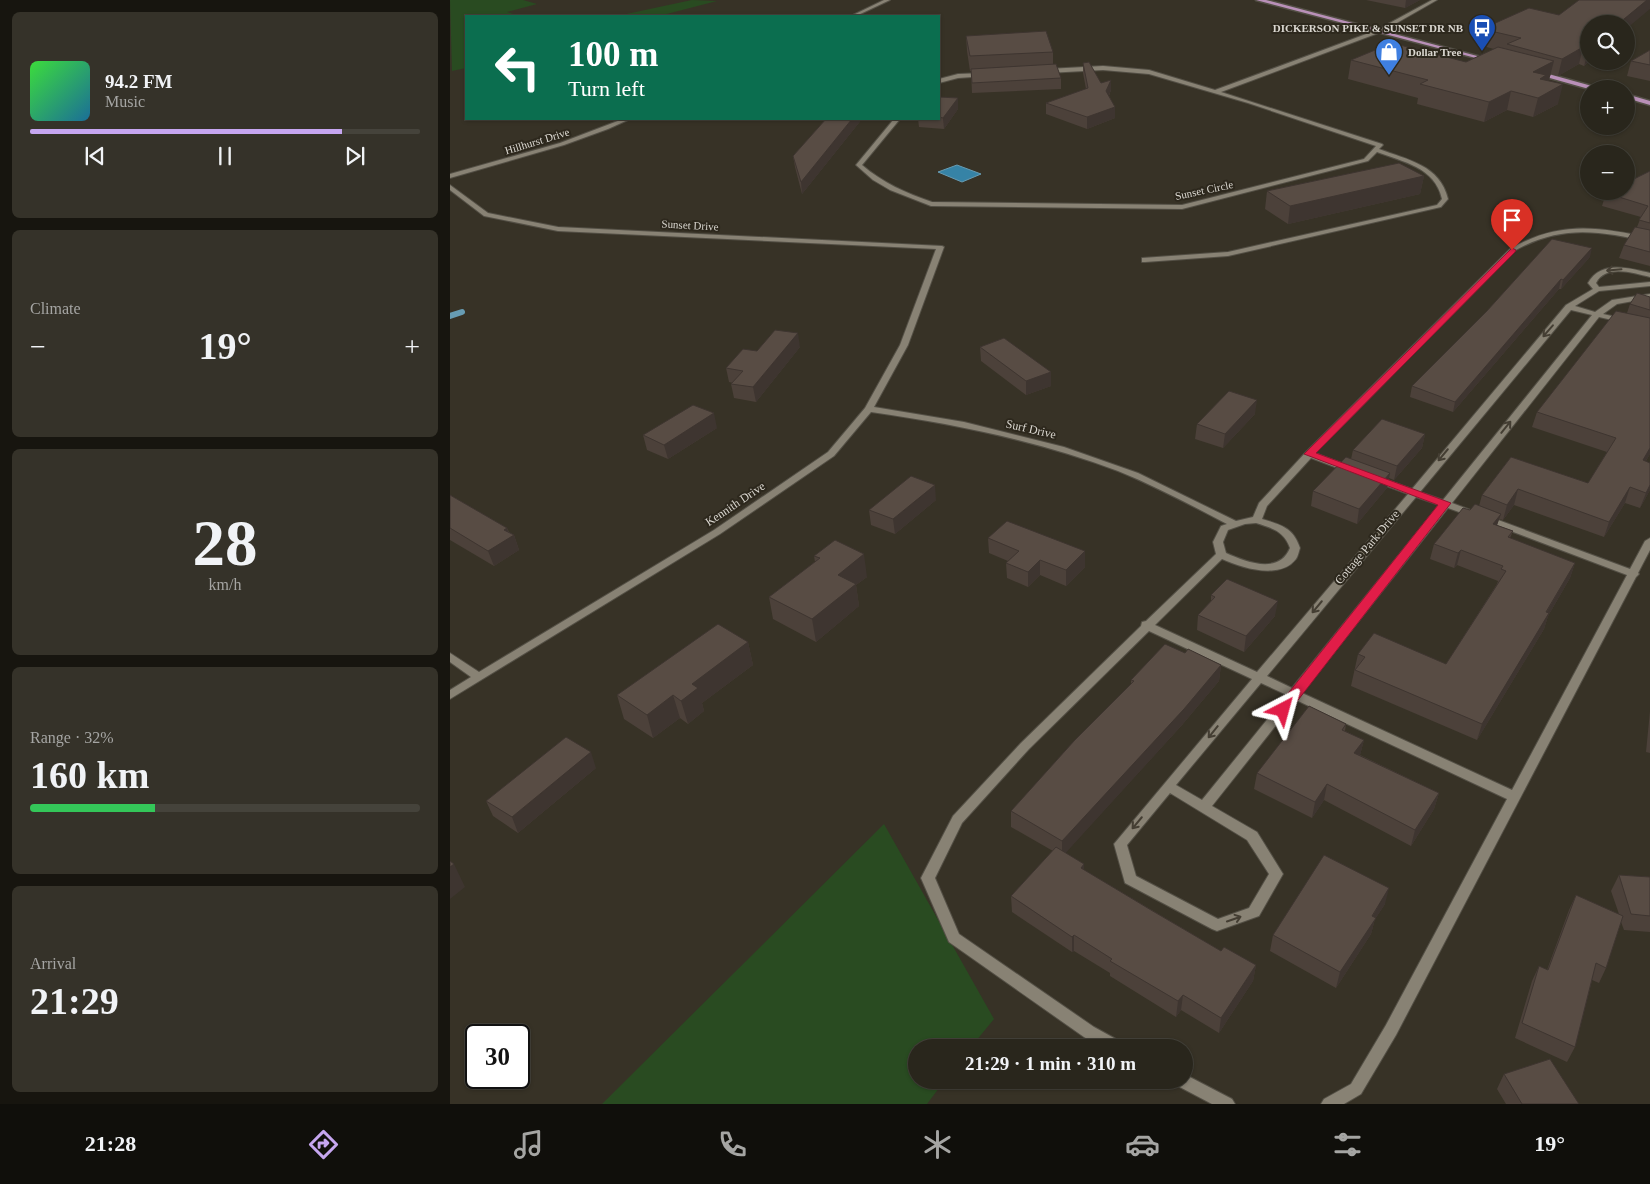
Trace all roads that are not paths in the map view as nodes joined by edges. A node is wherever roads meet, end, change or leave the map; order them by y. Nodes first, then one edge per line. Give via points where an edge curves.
1 (888, 0) edge
2 (1260, 0) edge
3 (1435, 0) edge
4 (855, 15) edge
5 (1379, 31) junction
6 (1504, 64) edge
7 (1531, 71) edge
8 (1035, 72) edge
9 (996, 74) edge
10 (940, 81) edge
11 (1580, 84) edge
12 (1215, 92) junction
13 (1635, 99) edge
14 (1650, 103) edge
15 (625, 120) edge
16 (895, 120) edge
17 (1376, 150) junction
18 (450, 176) edge
19 (450, 187) edge
20 (1650, 240) edge
21 (940, 247) joint
22 (1144, 260) dead end
23 (1650, 275) edge
24 (1650, 284) edge
25 (1597, 289) junction
26 (1650, 296) edge
27 (1569, 307) junction
28 (1597, 314) junction
29 (1634, 324) edge
30 (869, 409) junction
31 (1309, 454) junction
32 (1412, 492) junction
33 (1445, 503) junction
34 (1258, 520) junction
35 (1233, 523) junction
36 (1650, 541) edge
37 (1221, 555) junction
38 (1634, 574) junction
39 (1146, 625) junction
40 (450, 657) edge
41 (479, 677) junction
42 (1257, 678) junction
43 (450, 695) edge
44 (1294, 696) junction
45 (1168, 786) junction
46 (1513, 796) junction
47 (1204, 807) junction
48 (1102, 1039) edge
49 (1193, 1086) edge
50 (1227, 1104) edge
51 (1329, 1104) edge

1 - 4 street
2 - 5 main road
3 - 5 street
5 - 6 main road
5 - 12 street
7 - 11 main road
8 - 12 street via 1103,68 1149,72
9 - 10 street via 958,76
12 - 17 street via 1380,145
13 - 14 main road
15 - 18 street, Hillhurst Drive via 596,133
16 - 17 street, Sunset Circle via 859,164 899,194 931,204 1182,207 1366,160
17 - 22 street via 1431,172 1444,189 1444,199 1439,206 1228,254
19 - 21 street, Sunset Drive via 486,215 558,229
20 - 31 street via 1587,230 1547,233 1528,239 1495,266
21 - 30 street, Kennith Drive via 904,344
23 -> 25 street via 1618,269 1599,273 1592,283
24 - 25 street, Cottage Park Drive
25 - 27 street, Cottage Park Drive
26 - 28 street via 1615,302
27 - 28 street
27 -> 32 street, Cottage Park Drive
28 - 29 street
33 -> 28 street
30 - 35 street, Surf Drive via 898,412 1062,450 1121,470
30 - 41 street, Kennith Drive via 830,454 717,532
31 - 32 street
31 - 34 street via 1262,505
32 - 33 street
32 -> 42 street, Cottage Park Drive
33 - 38 street
33 - 44 street
34 - 35 street
34 - 37 street via 1282,528 1290,535 1296,551 1292,558 1283,564 1259,569 1235,563
35 - 37 street via 1220,535
36 - 38 street
37 - 39 street
38 - 46 street
39 - 42 street
39 - 48 street via 1025,746 957,820 928,878 954,938
40 - 41 street
41 - 43 street, Kennith Drive
42 - 44 street
42 -> 45 street, Cottage Park Drive
44 - 46 street
44 - 47 street
45 - 47 street, Cottage Park Drive
45 -> 47 street, Cottage Park Drive via 1120,844 1130,879 1217,925 1254,912 1276,874 1252,836
46 - 51 street via 1391,1030 1356,1089
49 - 50 street

